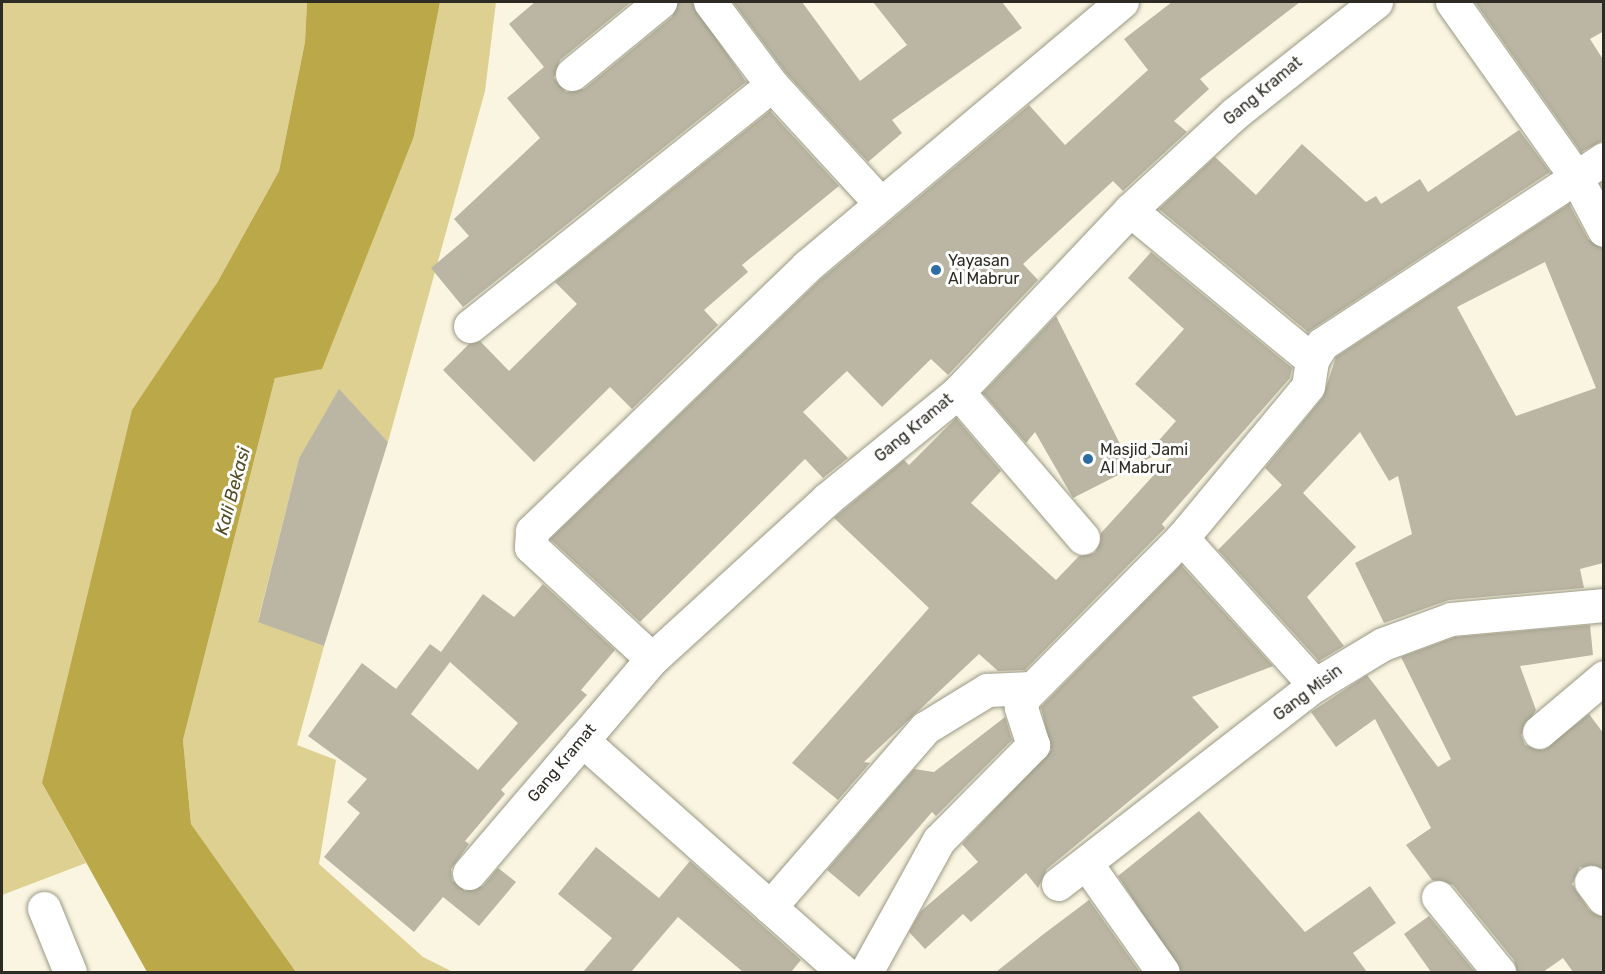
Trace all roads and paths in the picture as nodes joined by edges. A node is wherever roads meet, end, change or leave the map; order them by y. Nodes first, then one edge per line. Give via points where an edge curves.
1 (660, 2) edge
2 (1122, 2) edge
3 (1376, 2) edge
4 (1452, 2) edge
5 (714, 3) edge
6 (572, 74) dead end
7 (772, 85) junction
8 (1604, 159) edge
9 (1576, 177) junction
10 (880, 204) junction
11 (1130, 210) junction
12 (1604, 230) edge
13 (470, 326) dead end
14 (1312, 360) junction
15 (958, 392) junction
16 (1083, 538) dead end
17 (1182, 538) junction
18 (1604, 604) edge
19 (652, 659) junction
20 (1315, 686) junction
21 (1031, 688) junction
22 (1599, 688) edge
23 (1539, 732) dead end
24 (582, 740) junction
25 (1086, 863) junction
26 (469, 873) dead end
27 (1058, 884) dead end
28 (1438, 897) dead end
29 (44, 908) dead end
30 (770, 908) junction
31 (70, 972) edge
32 (843, 972) edge
33 (866, 972) edge
34 (1163, 972) edge
35 (1499, 972) edge

1 - 6 street
2 - 10 street
3 - 11 street, Gang Kramat via 1234,114
4 - 9 street
5 - 7 street
7 - 10 street
7 - 13 street
8 - 9 street
9 - 12 street
9 - 14 street via 1344,326
10 - 19 street via 807,266 532,531 531,547
11 - 14 street
11 - 15 street, Gang Kramat
14 - 17 street via 1308,386
15 - 16 street
15 - 19 street, Gang Kramat via 827,499
17 - 20 street
17 - 21 street
18 - 20 street, Gang Misin via 1451,619 1383,644
19 - 24 street, Gang Kramat
20 - 25 street, Gang Misin
21 - 30 street via 987,690 925,728
21 - 33 street via 1021,707 1034,745 939,840
22 - 23 street
24 - 26 street, Gang Kramat
24 - 30 street
25 - 27 street, Gang Misin
25 - 34 street
28 - 35 street
29 - 31 street
30 - 32 street

